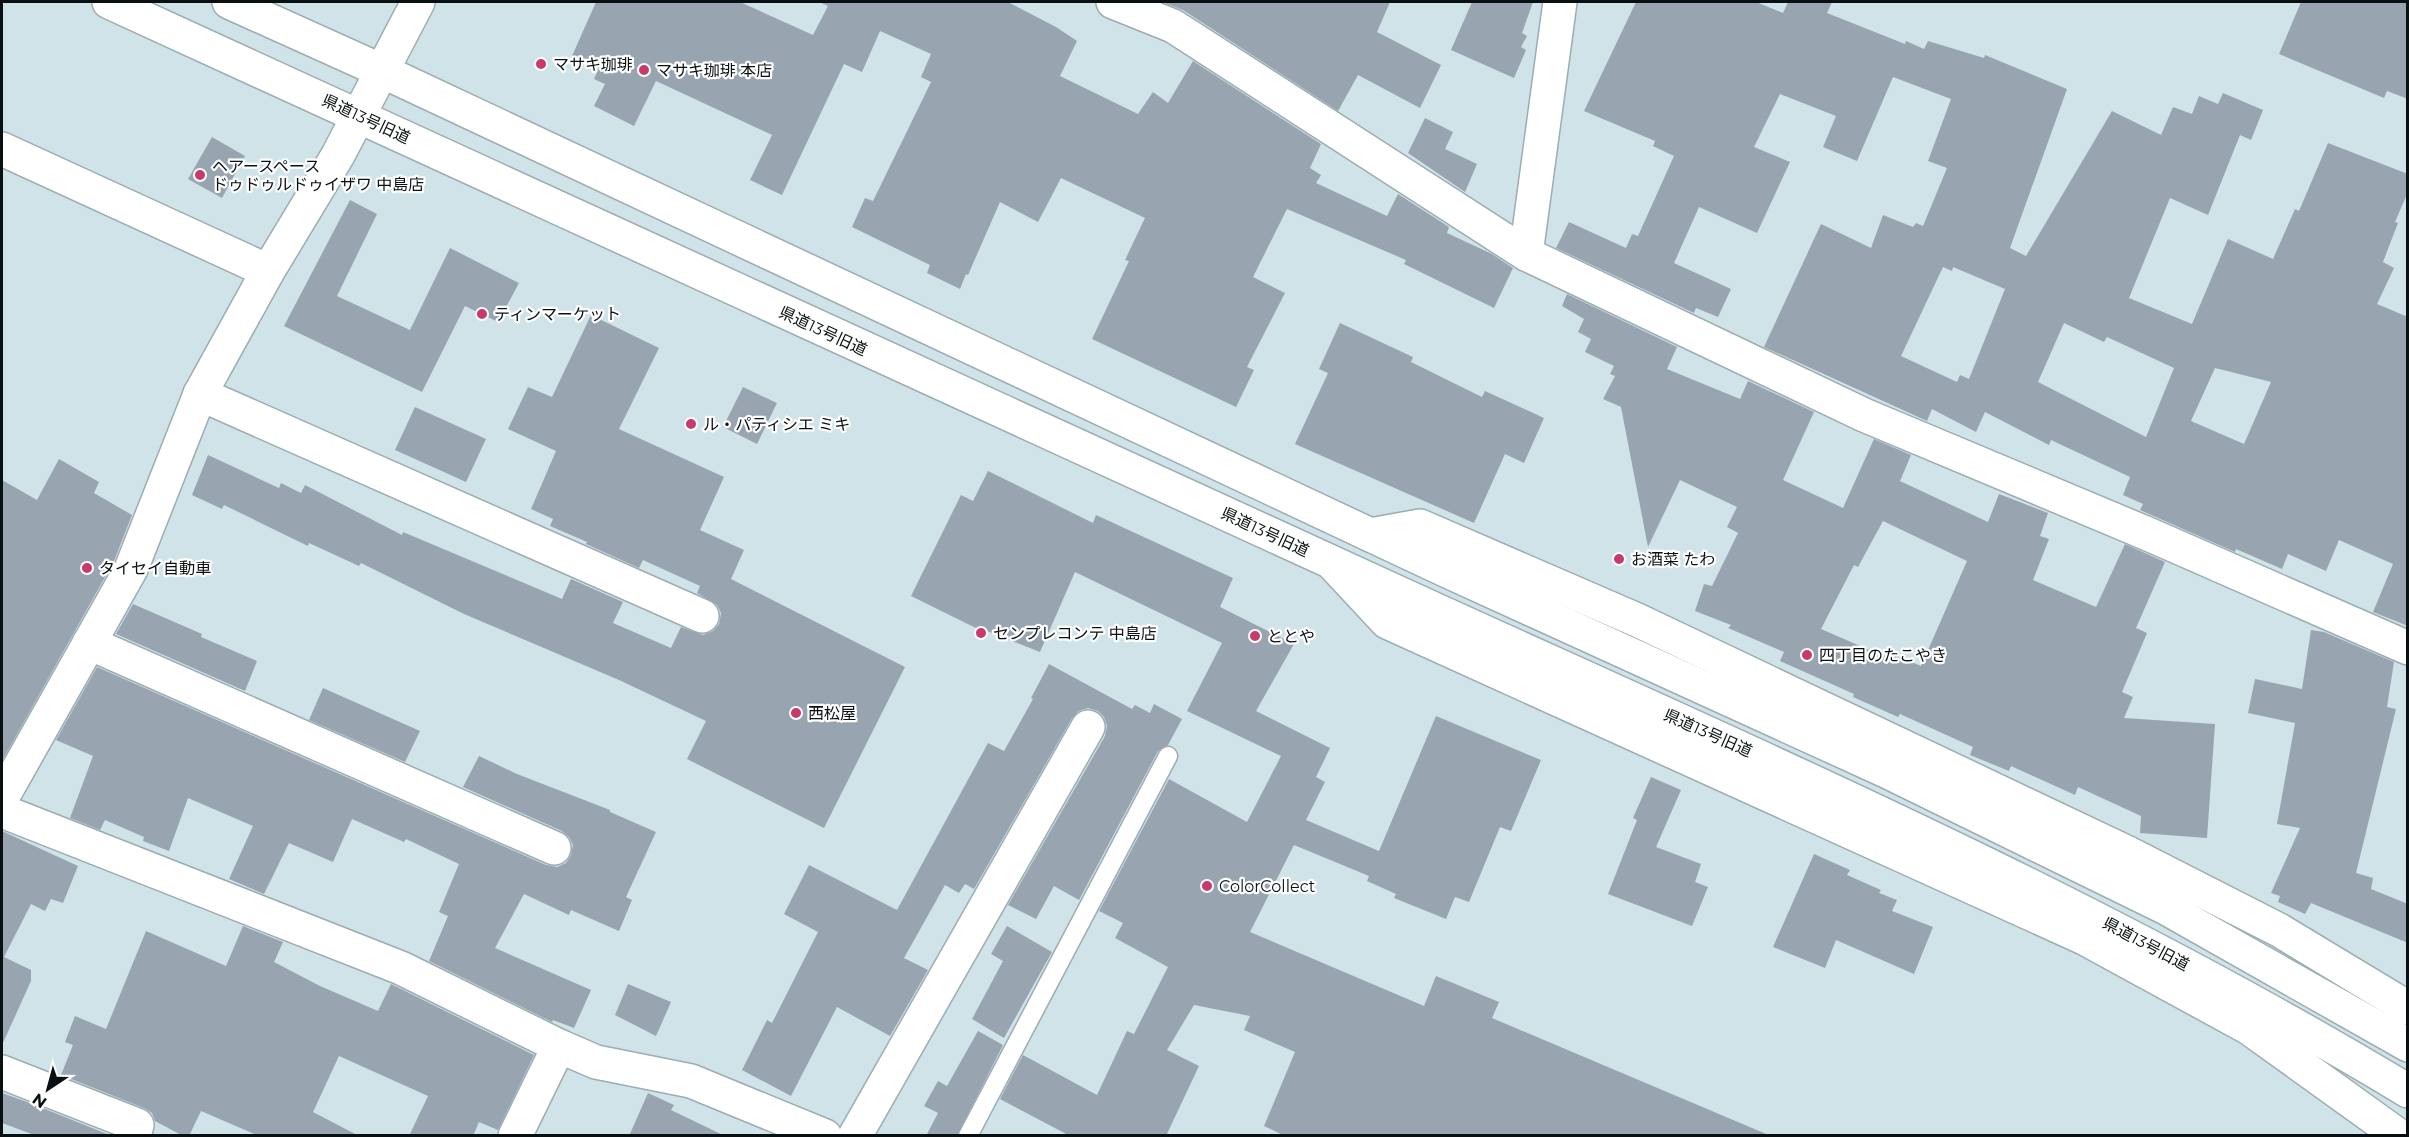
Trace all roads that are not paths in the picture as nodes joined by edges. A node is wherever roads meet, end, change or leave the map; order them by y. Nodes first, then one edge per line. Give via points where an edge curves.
1 (109, 2) edge
2 (229, 2) edge
3 (418, 2) edge
4 (1113, 2) edge
5 (1560, 2) edge
6 (382, 71) junction
7 (359, 116) junction
8 (2, 149) edge
9 (1526, 254) junction
10 (268, 271) junction
11 (200, 394) junction
12 (1370, 535) junction
13 (1332, 563) junction
14 (702, 616) dead end
15 (89, 643) junction
16 (2408, 648) edge
17 (1088, 727) dead end
18 (1168, 756) dead end
19 (2, 798) edge
20 (2, 811) edge
21 (554, 848) dead end
22 (2408, 1008) edge
23 (2408, 1045) edge
24 (559, 1046) junction
25 (2, 1072) edge
26 (2408, 1090) edge
27 (2398, 1130) edge
28 (144, 1132) edge
29 (515, 1136) edge
30 (825, 1136) edge
31 (855, 1136) edge
32 (968, 1136) edge

1 - 7 street, 県道13号旧道
2 - 6 street
3 - 6 street
4 - 9 street via 1173,26
5 - 9 street
6 - 7 street
6 - 12 street
7 - 10 street
7 - 13 street, 県道13号旧道
8 - 10 street
9 - 16 street via 1864,416
10 - 11 street
11 - 14 street
11 - 15 street via 131,569
12 - 22 street via 1420,526 1637,620 2128,853 2279,930
12 - 23 street via 1887,771 2166,908
13 - 26 street, 県道13号旧道 via 1870,807 2128,934
13 - 27 street via 1387,622 2084,938 2249,1028
15 - 19 street
15 - 21 street
17 - 31 street
18 - 32 lane
20 - 24 street via 401,968
24 - 29 street
24 - 30 street via 596,1062 691,1081
25 - 28 street

